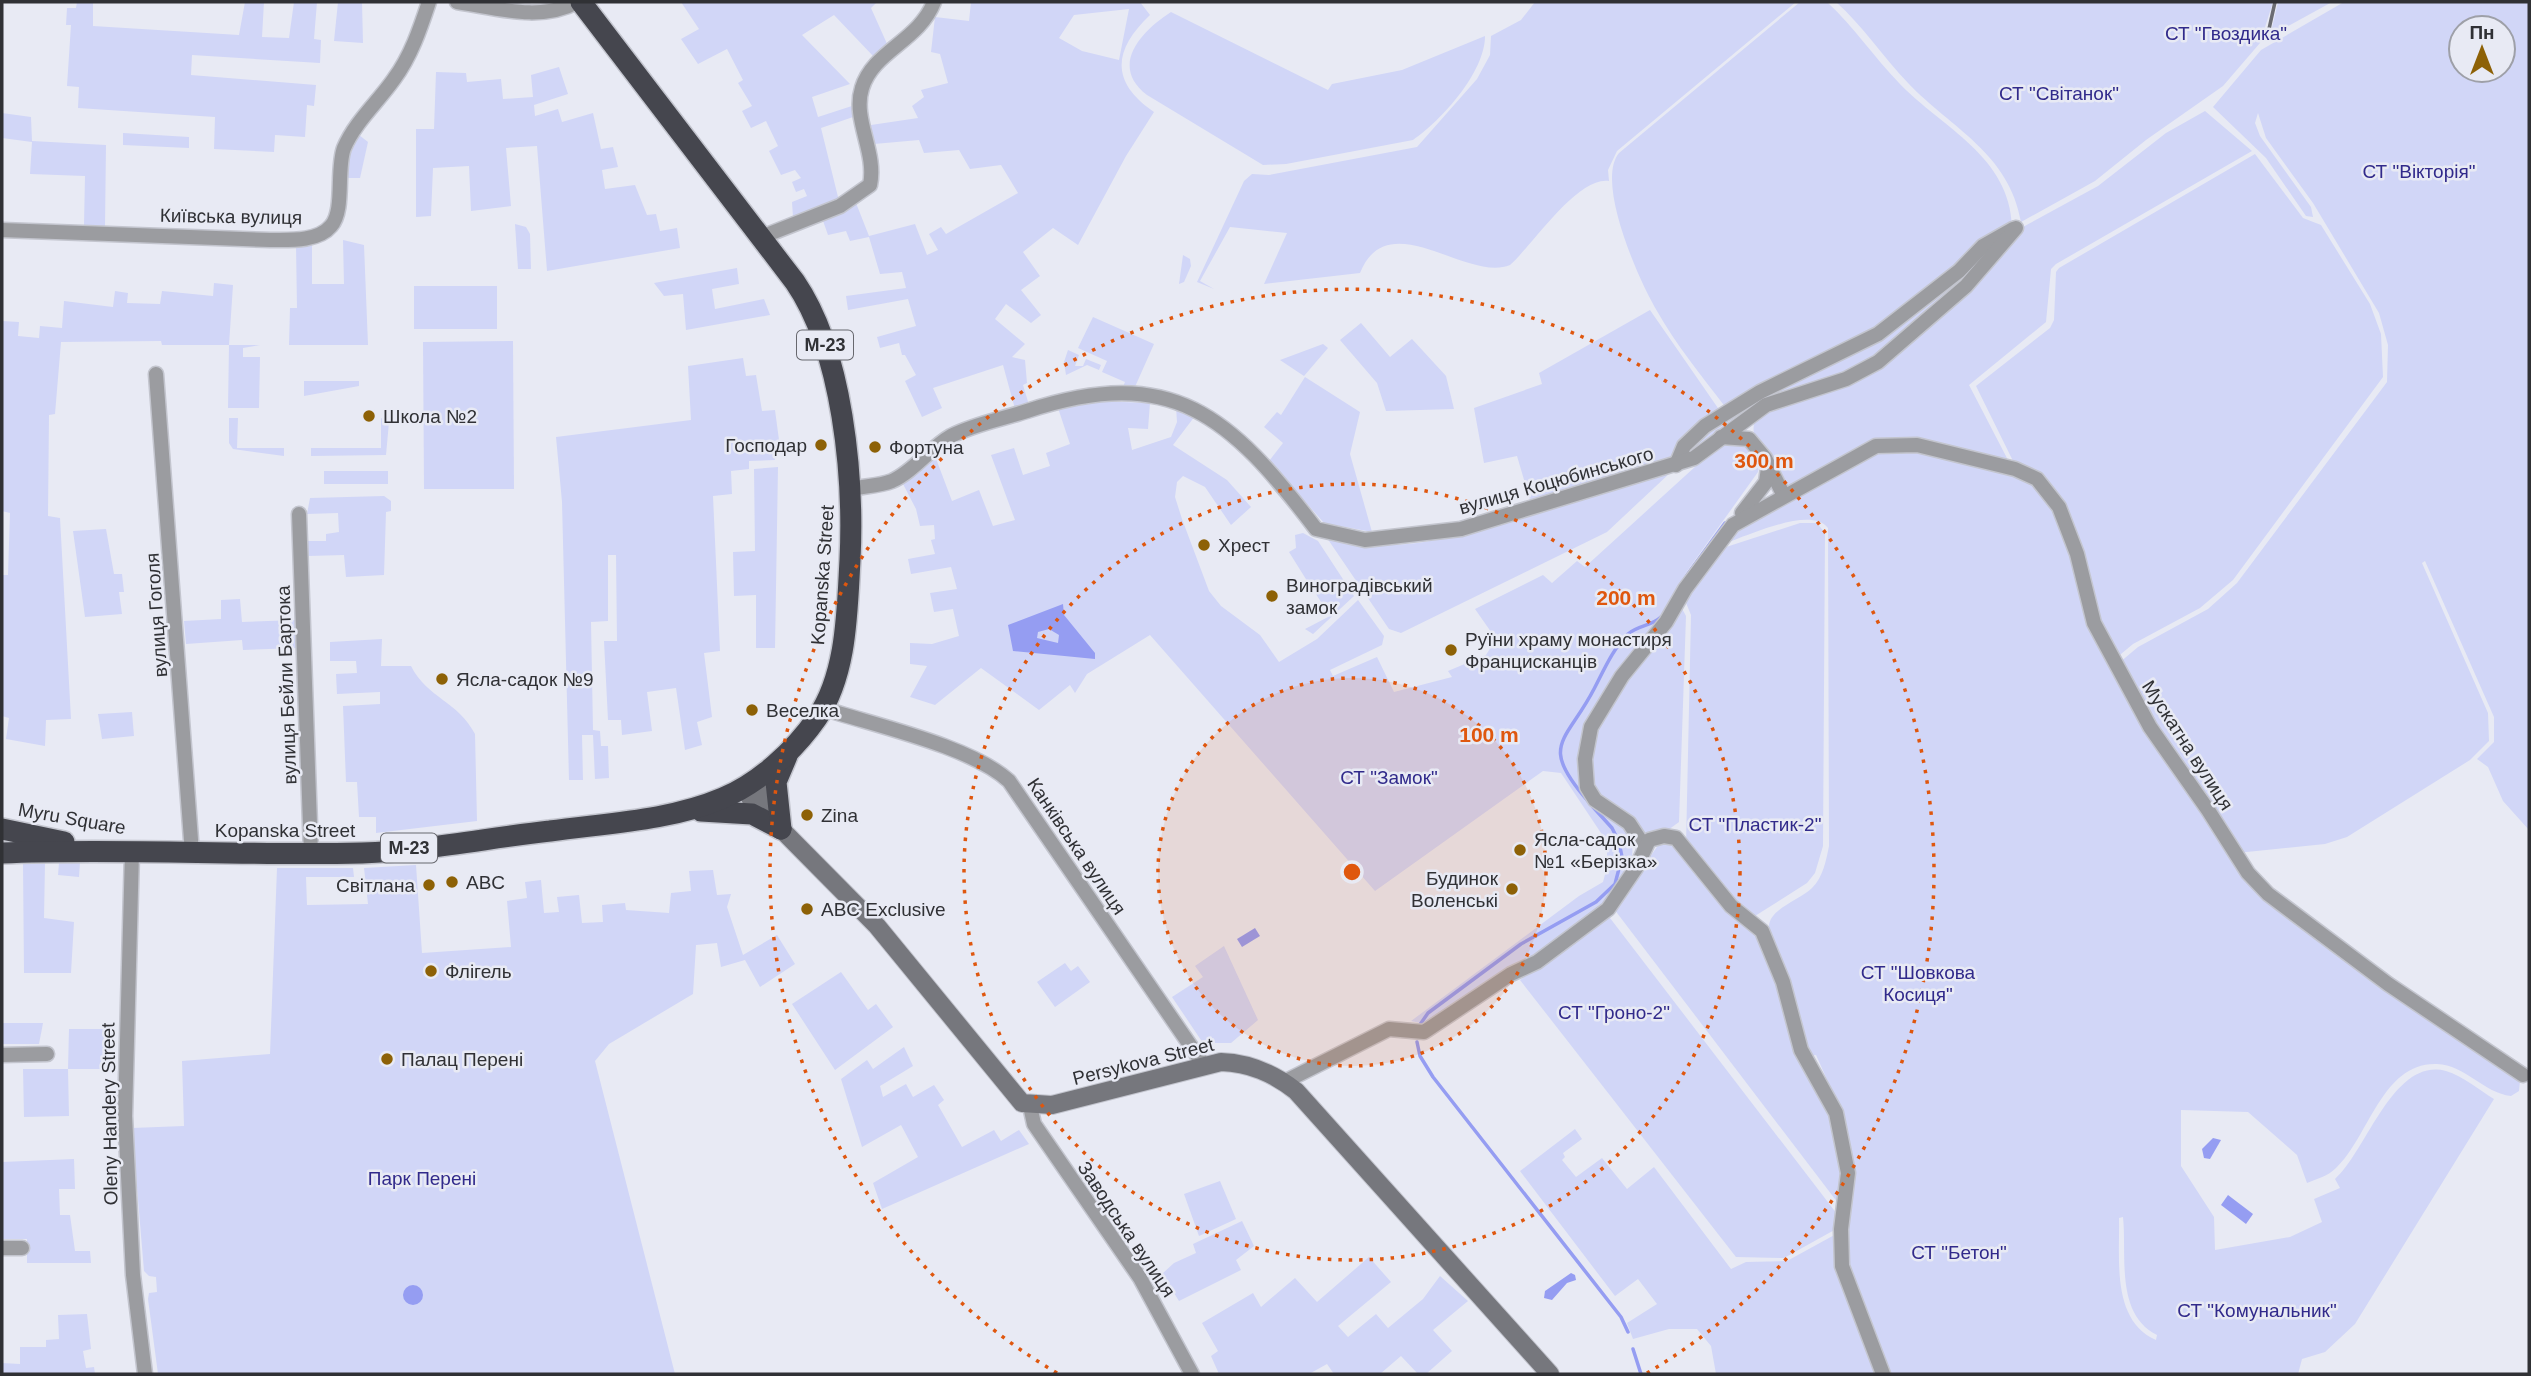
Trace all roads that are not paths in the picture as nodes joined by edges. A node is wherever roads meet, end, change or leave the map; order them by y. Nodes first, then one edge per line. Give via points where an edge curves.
1 (429, 2) edge
2 (457, 2) edge
3 (579, 2) edge
4 (934, 2) edge
5 (2, 230) edge
6 (759, 238) junction
7 (156, 374) dead end
8 (1748, 416) junction
9 (1719, 437) junction
10 (1749, 439) junction
11 (1768, 464) junction
12 (1676, 465) junction
13 (850, 489) junction
14 (1783, 494) junction
15 (299, 514) dead end
16 (1733, 525) junction
17 (822, 708) junction
18 (790, 751) junction
19 (748, 784) junction
20 (685, 811) junction
21 (2, 829) edge
22 (781, 829) junction
23 (1644, 846) junction
24 (132, 852) junction
25 (2, 853) edge
26 (192, 853) junction
27 (312, 853) junction
28 (2, 1055) edge
29 (47, 1055) dead end
30 (1203, 1064) junction
31 (2523, 1075) dead end
32 (1284, 1082) junction
33 (1030, 1106) junction
34 (2, 1248) edge
35 (22, 1248) dead end
36 (145, 1374) edge
37 (1192, 1374) edge
38 (1550, 1374) edge
39 (1883, 1374) edge

1 - 5 street, Київська вулиця via 404,66 345,147 336,219 325,232 270,240
2 - 3 street via 532,13 556,11
3 - 6 highway, Kopanska Street / М-23
4 - 6 street via 923,24 881,60 861,88 860,107 872,167 870,185 841,206
6 - 13 highway, Kopanska Street / М-23 via 805,297 823,338
7 - 26 street, вулиця Гоголя
8 - 9 street, вулиця Коцюбинського
8 - 10 street
8 - 12 street, вулиця Коцюбинського via 1878,362 1966,286 2016,228 1983,246 1959,271 1871,338 1760,392 1705,426 1684,446
9 - 10 street
9 - 12 street, вулиця Коцюбинського via 1694,458
10 - 11 street
11 - 14 street
11 - 16 street via 1766,482
12 - 13 street, вулиця Коцюбинського via 1461,529 1355,539 1316,528 1272,474 1212,418 1190,405 1155,395 1091,394 960,432 890,482
13 - 17 highway, Kopanska Street / М-23 via 845,627 830,693
14 - 16 street, Мускатна вулиця
14 - 31 street, Мускатна вулиця via 1867,449 1886,444 1917,444 2015,469 2036,479 2064,517 2094,623 2142,714 2248,873 2280,903 2388,984
15 - 27 street, вулиця Бейли Бартока
16 - 23 street, Мускатна вулиця via 1622,676 1591,727 1585,759 1587,787 1595,800 1629,823
17 - 18 highway, Kopanska Street / М-23
17 - 30 street, Канківська вулиця via 966,755 1009,781
18 - 19 highway, Kopanska Street / М-23
18 - 22 highway via 776,782
19 - 20 highway, Kopanska Street / М-23
19 - 22 main road via 754,806
20 - 22 highway via 752,814
20 - 27 highway, Kopanska Street / М-23 via 384,851
21 - 24 highway, Myru Square / М-23
22 - 33 main road via 877,926 1014,1095
23 - 32 street via 1636,868 1608,909 1537,962 1424,1032 1389,1029
23 - 39 street via 1657,837 1676,838 1731,906 1762,931 1785,989 1801,1050 1836,1113 1847,1173 1842,1266
24 - 25 highway, Myru Square / М-23
24 - 26 highway, Kopanska Street / М-23
24 - 36 street, Oleny Handery Street via 125,1133 133,1275
26 - 27 highway, Kopanska Street / М-23
28 - 29 street
30 - 32 main road, Persykova Street via 1247,1065
30 - 33 main road, Persykova Street via 1052,1105
32 - 38 main road, Persykova Street
33 - 37 street, Заводська вулиця via 1034,1124 1140,1278
34 - 35 street

